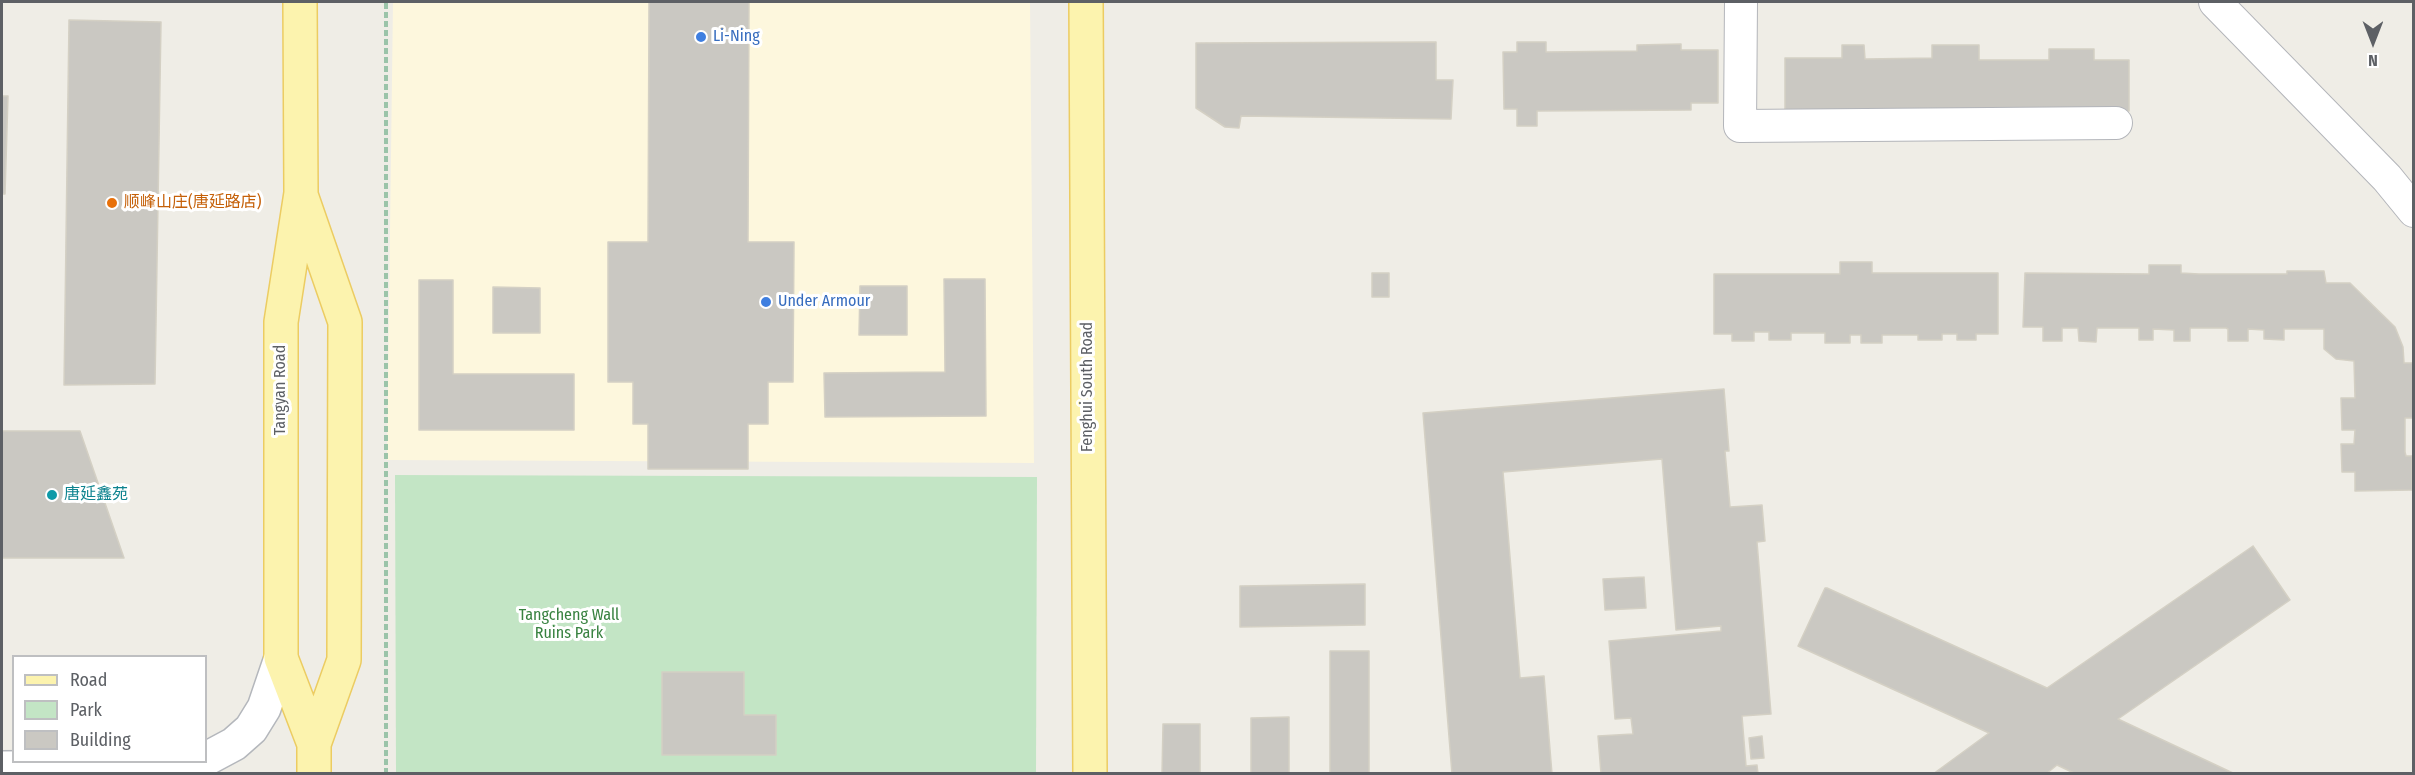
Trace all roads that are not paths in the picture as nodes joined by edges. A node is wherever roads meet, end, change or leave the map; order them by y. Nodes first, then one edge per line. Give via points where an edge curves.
1 (300, 2) edge
2 (1086, 2) edge
3 (1741, 2) edge
4 (2215, 2) edge
5 (2116, 123) dead end
6 (301, 193) junction
7 (2414, 211) edge
8 (281, 658) junction
9 (207, 758) edge
10 (314, 759) edge
11 (188, 763) edge
12 (2, 768) edge
13 (1090, 774) edge

1 - 6 main road, Tangyan Road
2 - 13 main road, Fenghui South Road
3 - 5 street via 1740,126
4 - 7 street via 2387,178
6 - 8 main road, Tangyan Road via 281,322
6 - 10 main road via 345,322 344,660
8 - 9 street via 264,708 251,729 234,744
8 - 10 main road, Tangyan Road
11 - 12 street via 126,768

